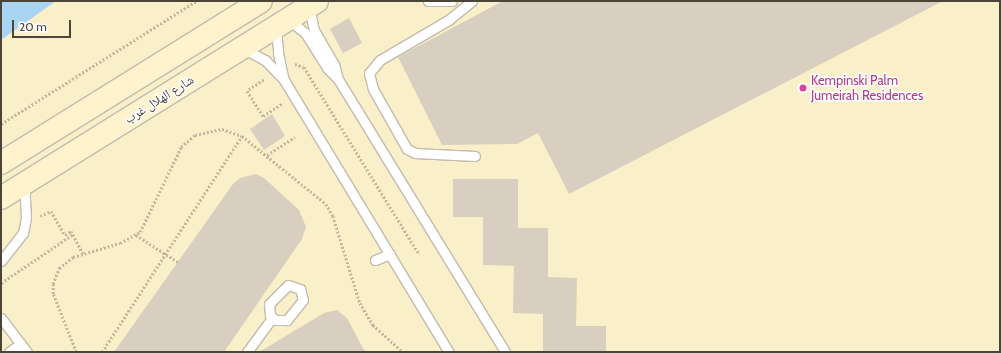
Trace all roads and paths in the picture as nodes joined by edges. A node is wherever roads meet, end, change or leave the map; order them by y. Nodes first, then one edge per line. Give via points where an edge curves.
1 (196, 1) edge
2 (261, 1) edge
3 (428, 1) edge
4 (452, 1) edge
5 (472, 1) edge
6 (313, 3) edge
7 (281, 22) junction
8 (241, 48) junction
9 (338, 79) junction
10 (284, 80) junction
11 (1, 124) edge
12 (242, 136) junction
13 (295, 137) dead end
14 (267, 155) junction
15 (476, 156) dead end
16 (1, 163) edge
17 (24, 183) junction
18 (1, 198) edge
19 (26, 224) junction
20 (72, 235) junction
21 (136, 235) junction
22 (165, 253) junction
23 (83, 254) junction
24 (390, 254) junction
25 (375, 260) dead end
26 (1, 261) edge
27 (178, 262) dead end
28 (1, 283) edge
29 (1, 318) edge
30 (272, 318) junction
31 (20, 344) junction
32 (9, 352) edge
33 (26, 352) edge
34 (76, 352) edge
35 (102, 352) edge
36 (247, 352) edge
37 (403, 352) edge
38 (449, 352) edge
39 (505, 352) edge

1 - 11 path
2 - 16 main road
3 - 4 lane
5 - 15 lane via 450,19 380,60 369,73 373,89 407,149 415,153
6 - 7 main road, شارع الهلال غرب
6 - 9 lane via 314,30 334,64
7 - 8 main road, شارع الهلال غرب
7 - 9 lane via 306,34 327,68
7 - 10 lane via 278,53
8 - 10 lane via 265,60
8 - 17 main road, شارع الهلال غرب
9 - 39 lane
10 - 24 lane
12 - 14 path
12 - 21 path via 231,131 212,129 187,140 176,155 146,223
12 - 22 path
13 - 14 path
14 - 37 path via 326,204 333,216 360,303 373,325
17 - 18 main road, شارع الهلال غرب
17 - 19 lane
19 - 20 path via 51,211 64,235 70,231
19 - 26 lane via 20,237
20 - 23 path
20 - 28 path
21 - 22 path
21 - 23 path via 120,243
22 - 27 path
22 - 35 path
23 - 34 path via 59,268 53,284 55,301
24 - 25 lane
24 - 38 lane
29 - 31 lane
30 - 30 lane via 279,322 287,320 302,304 307,290 293,285 284,287 269,304 268,312
30 - 36 lane
31 - 32 lane
31 - 33 lane

